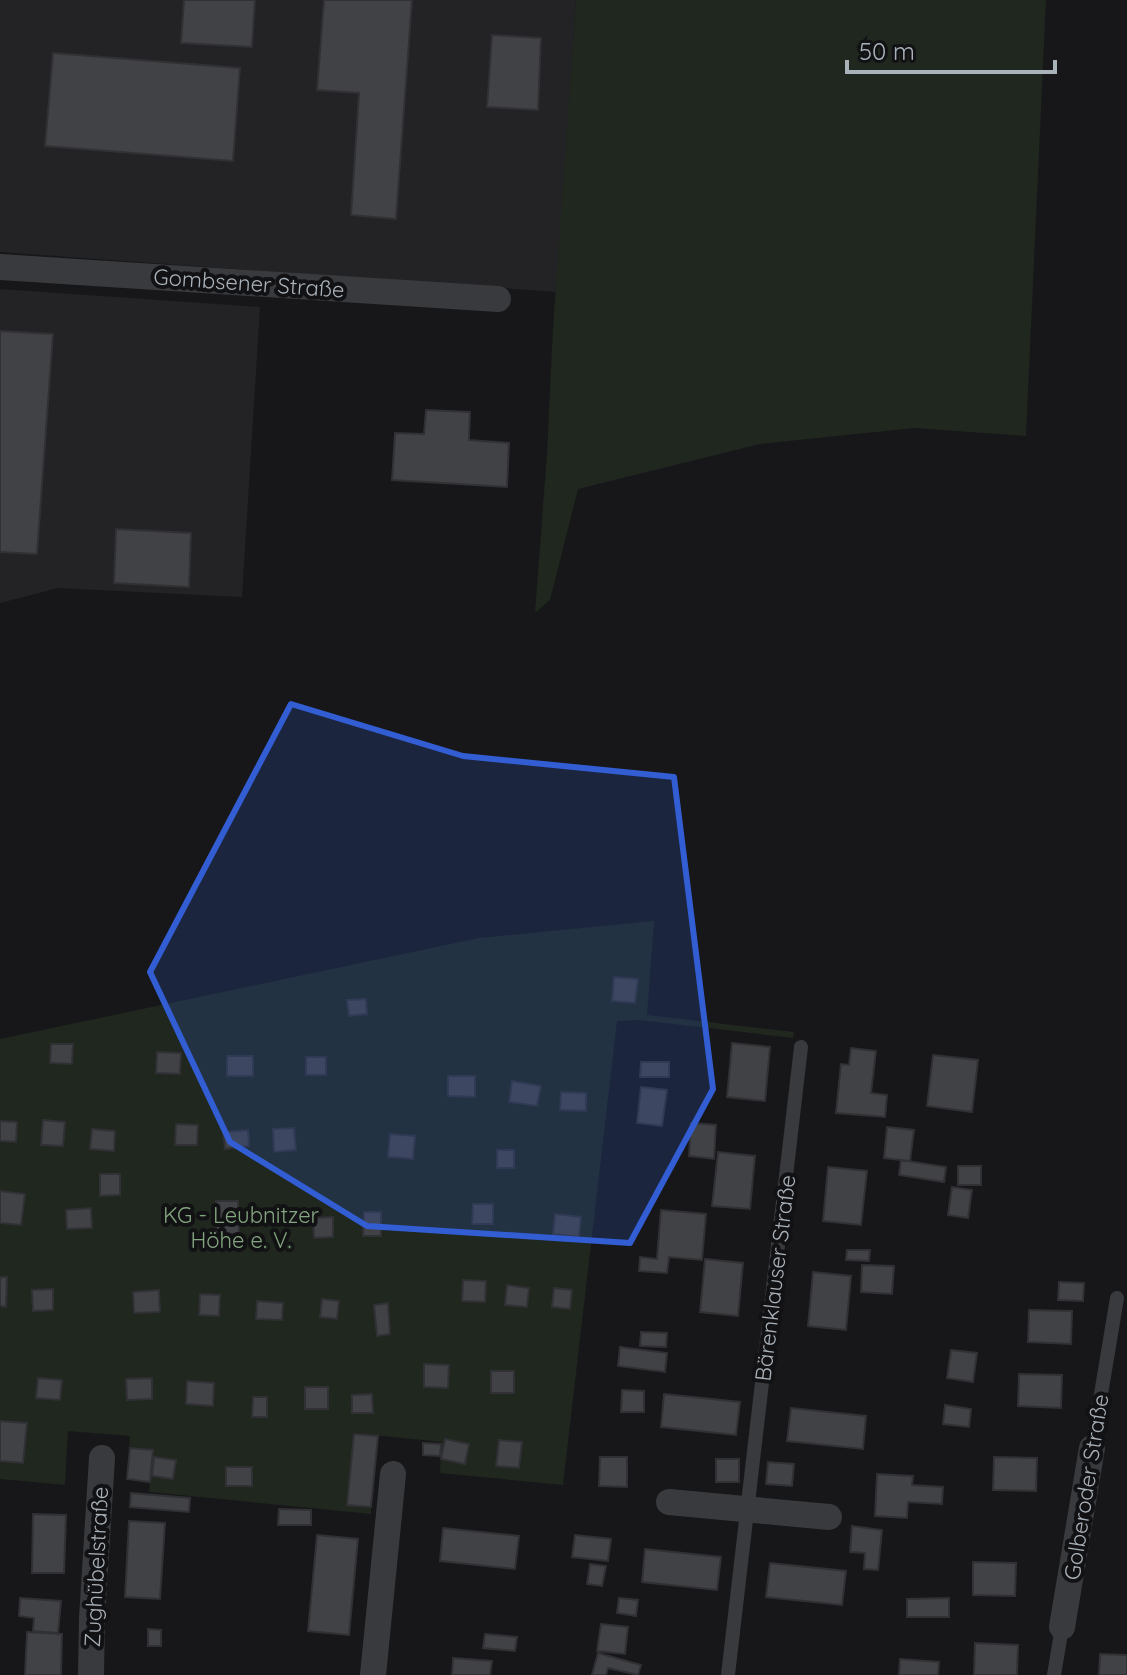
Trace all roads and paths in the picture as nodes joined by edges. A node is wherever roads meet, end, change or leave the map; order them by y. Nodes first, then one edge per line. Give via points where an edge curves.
1 (0, 267) edge
2 (498, 299) dead end
3 (801, 1047) dead end
4 (1117, 1298) dead end
5 (1092, 1448) joint
6 (102, 1458) dead end
7 (393, 1474) dead end
8 (669, 1502) dead end
9 (748, 1508) junction
10 (829, 1517) dead end
11 (1062, 1627) joint
12 (91, 1675) edge
13 (373, 1675) edge
14 (728, 1675) edge
15 (1054, 1675) edge

1 - 2 street, Gombsener Straße
3 - 9 lane, Bärenklauser Straße
4 - 5 lane, Golberoder Straße
5 - 11 street, Golberoder Straße
6 - 12 street, Zughübelstraße
7 - 13 street
8 - 9 street
9 - 10 street
9 - 14 lane, Bärenklauser Straße
11 - 15 lane, Golberoder Straße

